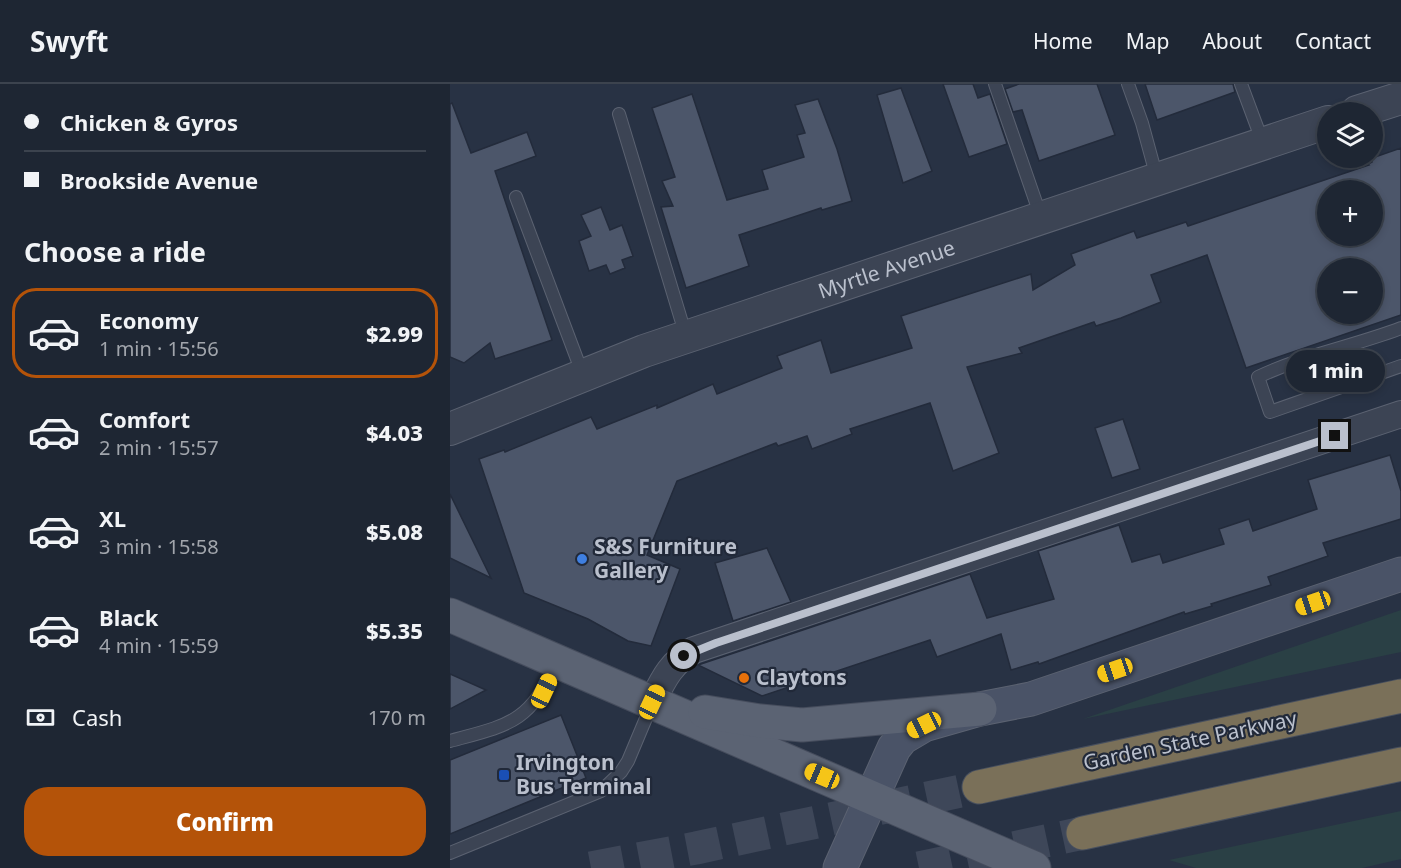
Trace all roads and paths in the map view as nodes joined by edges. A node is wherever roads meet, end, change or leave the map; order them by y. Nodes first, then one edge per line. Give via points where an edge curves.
1 (995, 84) edge
2 (1128, 84) edge
3 (1241, 84) edge
4 (1401, 98) edge
5 (1383, 104) edge
6 (619, 114) dead end
7 (1317, 126) edge
8 (1264, 144) junction
9 (1157, 179) junction
10 (516, 197) dead end
11 (1042, 218) junction
12 (1401, 328) edge
13 (687, 337) junction
14 (1401, 366) edge
15 (583, 375) junction
16 (1401, 414) edge
17 (450, 429) edge
18 (1401, 574) edge
19 (450, 615) edge
20 (557, 661) junction
21 (1401, 696) edge
22 (652, 702) junction
23 (980, 709) junction
24 (450, 741) edge
25 (1401, 764) edge
26 (979, 787) tunnel mouth
27 (871, 798) junction
28 (1083, 832) tunnel mouth
29 (450, 853) edge
30 (840, 868) edge
31 (1034, 868) edge

1 - 11 lane
2 - 9 lane
3 - 8 lane
4 - 5 street
6 - 13 lane
7 - 8 street, Myrtle Avenue
8 - 9 street, Myrtle Avenue
9 - 11 street, Myrtle Avenue
10 - 15 lane
11 - 13 street, Myrtle Avenue
12 - 14 lane via 1285,364 1258,377 1270,412
13 - 15 street, Myrtle Avenue
15 - 17 street, Myrtle Avenue
16 - 22 street via 694,650 667,672
18 - 23 main road via 1031,699
19 - 20 main road
20 - 22 main road
20 - 24 lane via 544,691 523,714 482,733
21 - 26 highway, Garden State Parkway
22 - 23 main road via 802,725
22 - 27 main road
22 - 29 lane via 628,761 601,791
23 - 27 main road via 924,725 902,738
25 - 28 highway
27 - 30 main road
27 - 31 main road

